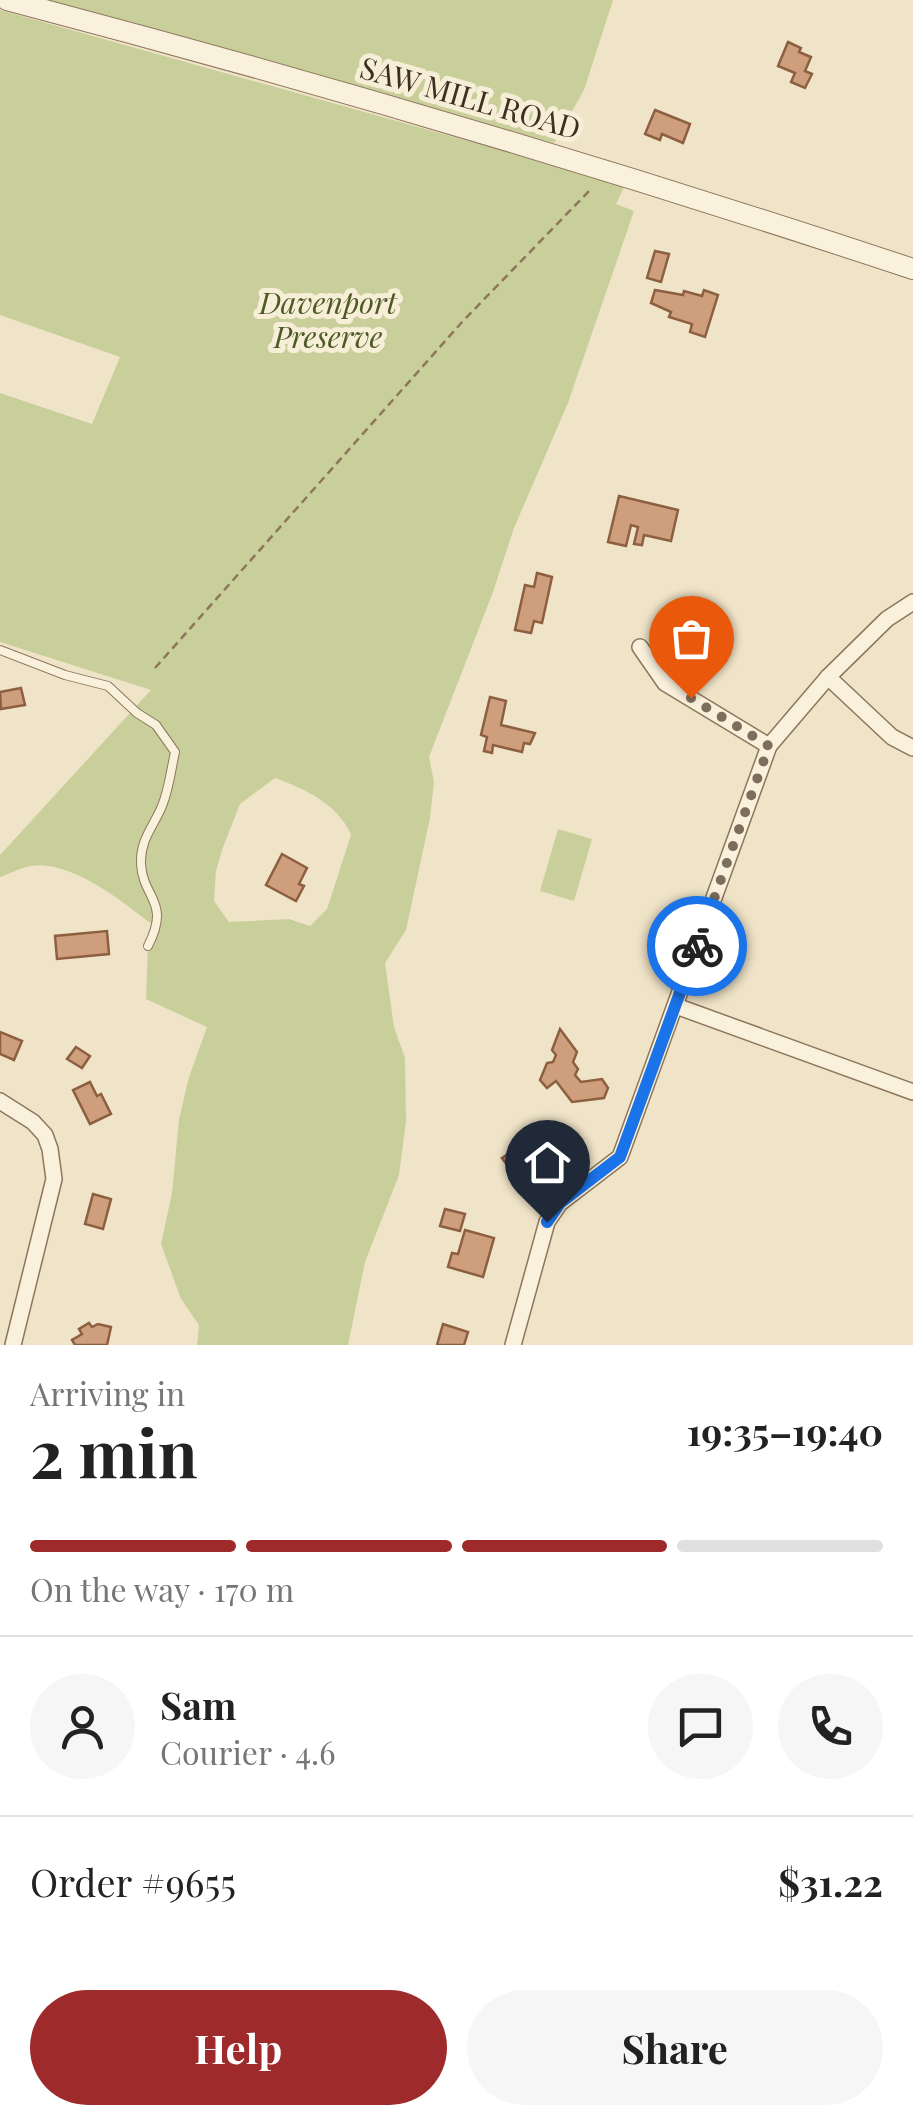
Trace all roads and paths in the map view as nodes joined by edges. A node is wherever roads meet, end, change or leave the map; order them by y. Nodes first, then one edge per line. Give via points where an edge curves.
1 (7, 0) edge
2 (590, 190) dead end
3 (913, 268) edge
4 (913, 602) edge
5 (640, 647) dead end
6 (0, 650) edge
7 (154, 668) dead end
8 (828, 676) junction
9 (769, 746) junction
10 (913, 748) edge
11 (148, 946) dead end
12 (676, 1006) junction
13 (913, 1092) edge
14 (0, 1101) edge
15 (13, 1345) edge
16 (513, 1345) edge

1 - 3 street, SAW MILL ROAD via 328,88
2 - 7 path
4 - 8 street
5 - 9 street via 665,682
6 - 11 lane via 108,686 156,725 175,752 141,863 156,904 157,928
8 - 9 street
8 - 10 street
9 - 12 street
12 - 13 street
12 - 16 street via 620,1157 560,1203 547,1222
14 - 15 street via 44,1135 54,1178

